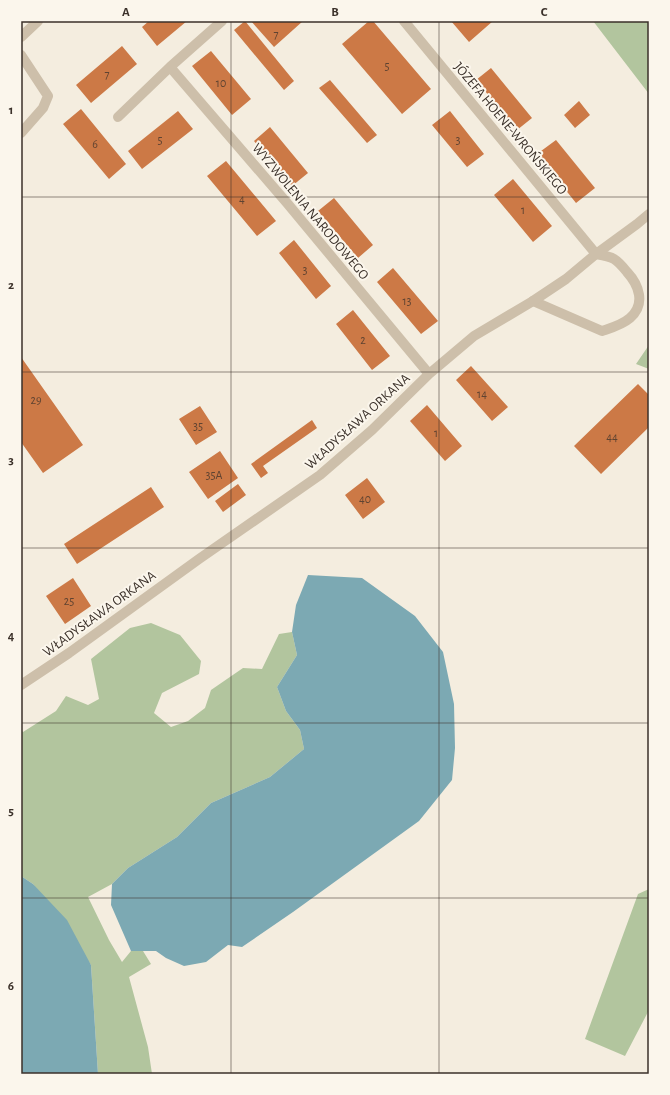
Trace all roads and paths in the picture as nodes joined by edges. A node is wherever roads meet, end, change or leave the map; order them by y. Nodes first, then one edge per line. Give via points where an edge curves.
1 (38, 21) edge
2 (222, 21) edge
3 (404, 21) edge
4 (21, 36) edge
5 (21, 55) edge
6 (170, 67) junction
7 (118, 117) dead end
8 (21, 133) edge
9 (649, 214) edge
10 (596, 254) junction
11 (533, 301) junction
12 (429, 374) junction
13 (21, 685) edge

1 - 4 street
2 - 6 street
3 - 10 street, JÓZEFA HOENE-WROŃSKIEGO
5 - 8 street via 48,96 43,108
6 - 7 street
6 - 12 street, WYZWOLENIA NARODOWEGO
9 - 10 street, WŁADYSŁAWA ORKANA
10 - 11 street, WŁADYSŁAWA ORKANA via 566,279
10 - 11 street via 613,258 621,264 637,285 640,296 630,318 602,331
11 - 12 street, WŁADYSŁAWA ORKANA via 474,336
12 - 13 street, WŁADYSŁAWA ORKANA via 372,430 320,475

